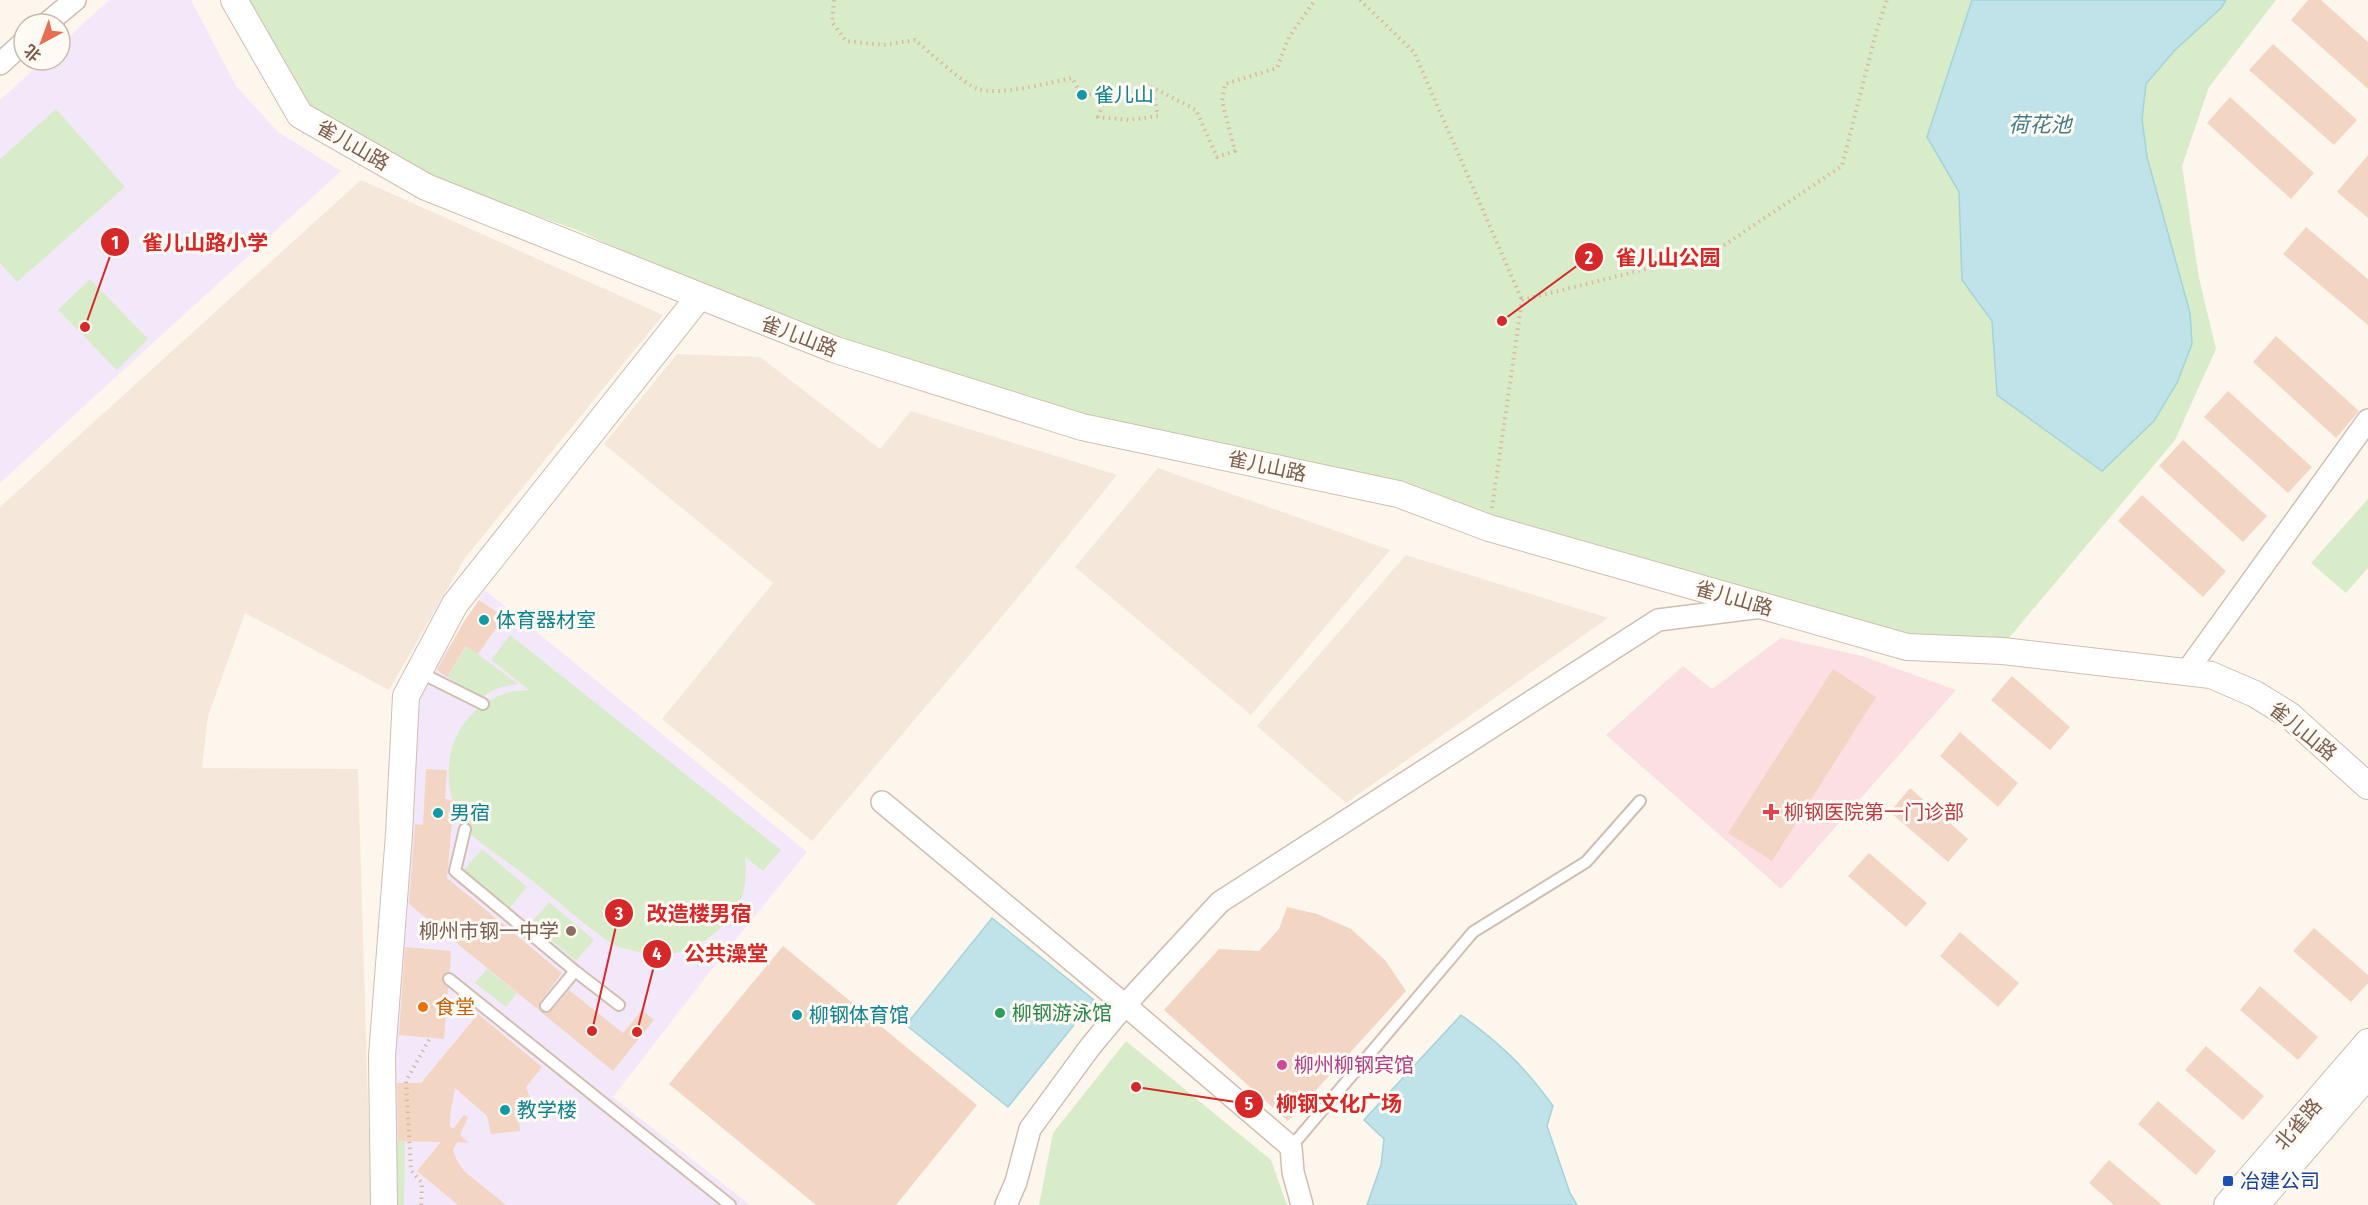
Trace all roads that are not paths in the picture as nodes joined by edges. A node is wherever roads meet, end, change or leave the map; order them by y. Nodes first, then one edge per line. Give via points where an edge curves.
1 (75, 0) edge
2 (234, 0) edge
3 (60, 12) edge
4 (12, 52) edge
5 (0, 63) edge
6 (699, 297) junction
7 (2368, 420) edge
8 (1766, 607) junction
9 (2187, 671) junction
10 (418, 672) junction
11 (483, 704) dead end
12 (2368, 786) edge
13 (1640, 801) dead end
14 (882, 802) dead end
15 (465, 829) dead end
16 (575, 971) junction
17 (449, 979) dead end
18 (619, 1005) dead end
19 (1125, 1005) junction
20 (546, 1006) dead end
21 (2368, 1042) edge
22 (2368, 1075) edge
23 (1291, 1147) junction
24 (384, 1205) edge
25 (730, 1205) edge
26 (1006, 1205) edge
27 (1302, 1205) edge
28 (2228, 1205) edge
29 (2256, 1205) edge

1 - 3 street
2 - 6 street, 雀儿山路 via 300,115 426,187
4 - 5 street
6 - 8 street, 雀儿山路 via 836,350 1082,427 1398,494 1490,528
6 - 10 street via 455,604
7 - 9 street
8 - 9 street, 雀儿山路 via 1907,647 2003,651
8 - 19 street via 1659,620 1220,902
9 - 12 street, 雀儿山路 via 2211,675 2255,694 2280,710
10 - 11 lane
10 - 24 street via 406,696 382,1056
13 - 23 lane via 1586,862 1473,932
14 - 19 street
15 - 16 lane via 455,871
16 - 18 lane
16 - 20 lane
17 - 25 lane
19 - 23 street
19 - 26 street via 1030,1129
21 - 28 street, 北雀路
22 - 29 street, 北雀路
23 - 27 street

